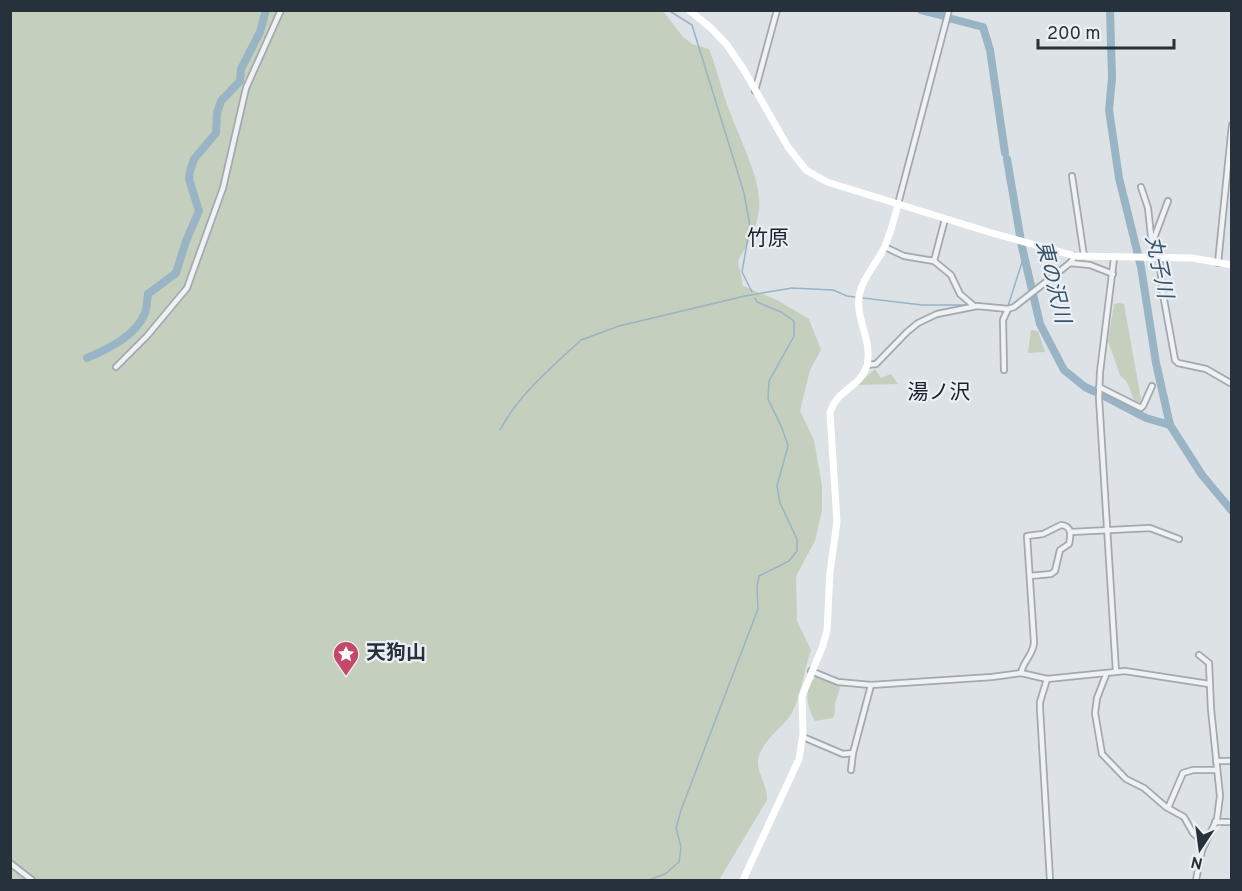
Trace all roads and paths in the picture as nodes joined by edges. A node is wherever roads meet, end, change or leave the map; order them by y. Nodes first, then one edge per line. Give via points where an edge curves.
1 (281, 10) edge
2 (689, 10) edge
3 (777, 10) edge
4 (949, 10) edge
5 (755, 91) junction
6 (1232, 125) edge
7 (1072, 176) dead end
8 (1141, 187) dead end
9 (1168, 201) dead end
10 (898, 204) junction
11 (945, 219) junction
12 (1153, 241) junction
13 (885, 247) junction
14 (1084, 256) junction
15 (1117, 257) junction
16 (1159, 257) junction
17 (1073, 259) junction
18 (934, 261) junction
19 (1218, 263) junction
20 (1232, 265) edge
21 (1113, 274) junction
22 (974, 306) junction
23 (1008, 309) junction
24 (867, 365) junction
25 (116, 368) dead end
26 (1004, 370) dead end
27 (1232, 384) edge
28 (1152, 386) dead end
29 (1100, 387) junction
30 (1108, 530) junction
31 (1071, 532) junction
32 (1179, 539) dead end
33 (1030, 576) junction
34 (1199, 655) dead end
35 (811, 671) junction
36 (1116, 672) junction
37 (1021, 673) junction
38 (1106, 675) junction
39 (1047, 679) junction
40 (1209, 684) junction
41 (871, 685) junction
42 (803, 737) junction
43 (853, 753) junction
44 (1216, 761) junction
45 (1232, 761) edge
46 (851, 770) dead end
47 (1217, 770) junction
48 (1168, 808) junction
49 (1215, 822) junction
50 (1232, 822) edge
51 (1204, 844) junction
52 (10, 863) edge
53 (32, 880) edge
54 (743, 880) edge
55 (1050, 880) edge
56 (1196, 880) edge

1 - 25 street via 246,88 223,188 187,288
2 - 5 street via 727,45
3 - 5 street
4 - 10 street
5 - 10 street via 806,170 827,182
6 - 19 street
7 - 14 street
8 - 12 street
9 - 12 street
10 - 11 street
10 - 13 street
11 - 17 street
11 - 18 street
12 - 16 street
13 - 18 street via 904,256
13 - 24 street via 863,283 858,301 869,349
14 - 15 street
14 - 17 street
15 - 16 street
15 - 21 street
16 - 19 street
16 - 27 street via 1175,360 1206,369
17 - 21 street
17 - 23 street
18 - 22 street via 951,275 960,294
19 - 20 street
21 - 29 street
22 - 23 street
22 - 24 street via 937,314 918,323 876,364
23 - 26 street via 1003,320
24 - 35 street via 860,377 835,399 830,413 837,522 827,632
28 - 29 street via 1141,408
29 - 30 street
30 - 31 street
30 - 32 street via 1150,528
30 - 36 street
31 - 33 street via 1070,544 1059,552 1055,571
31 - 33 street via 1061,525 1043,534 1027,536
33 - 37 street via 1034,649
34 - 40 street via 1209,663
35 - 41 street via 838,682
35 - 42 street via 802,696
36 - 38 street
36 - 40 street
37 - 39 street
37 - 41 street
38 - 39 street
38 - 48 street via 1095,713 1102,754 1120,775
39 - 55 street via 1040,709
40 - 44 street
41 - 43 street
42 - 43 street via 843,754
42 - 54 street via 799,759
43 - 46 street
44 - 45 street
44 - 47 street
47 - 48 street via 1183,773
47 - 49 street via 1221,796
48 - 51 street via 1184,817 1192,833
49 - 50 street
49 - 51 street
51 - 56 street
52 - 53 street

